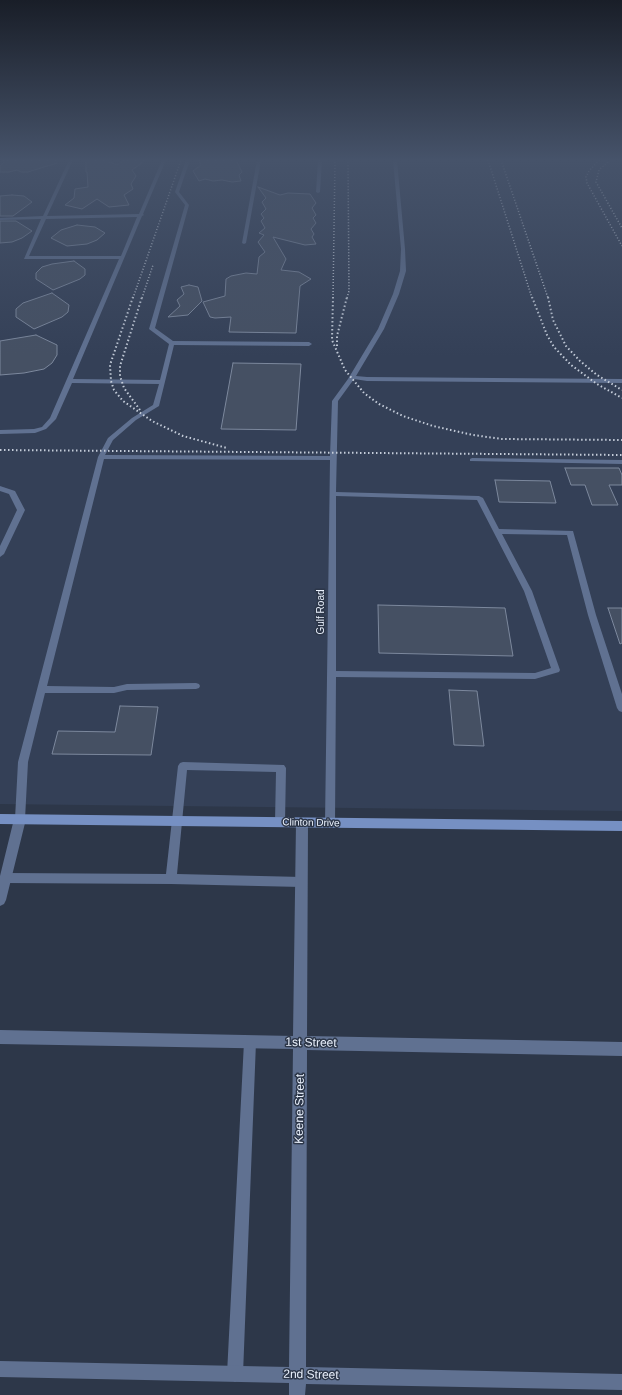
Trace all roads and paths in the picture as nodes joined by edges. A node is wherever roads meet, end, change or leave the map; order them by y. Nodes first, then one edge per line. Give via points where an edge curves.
1 (41, 225) edge
2 (137, 225) edge
3 (181, 225) edge
4 (247, 225) edge
5 (401, 225) edge
6 (244, 243) dead end
7 (123, 257) junction
8 (172, 343) junction
9 (308, 344) dead end
10 (352, 377) junction
11 (70, 380) junction
12 (622, 380) edge
13 (162, 382) junction
14 (0, 432) edge
15 (101, 456) junction
16 (333, 458) junction
17 (472, 460) dead end
18 (622, 462) edge
19 (0, 488) edge
20 (333, 494) junction
21 (497, 532) junction
22 (0, 554) edge
23 (332, 674) junction
24 (196, 686) dead end
25 (42, 689) junction
26 (622, 708) edge
27 (0, 819) edge
28 (20, 819) junction
29 (177, 821) junction
30 (280, 822) junction
31 (302, 823) junction
32 (330, 823) junction
33 (622, 826) edge
34 (6, 878) junction
35 (171, 880) junction
36 (302, 882) junction
37 (0, 900) edge
38 (0, 1037) edge
39 (250, 1042) junction
40 (300, 1043) junction
41 (622, 1049) edge
42 (0, 1369) edge
43 (235, 1374) junction
44 (297, 1375) junction
45 (622, 1382) edge
46 (297, 1395) edge

1 - 7 lane via 26,258
2 - 7 lane
3 - 8 lane via 152,329
4 - 6 lane
5 - 10 lane via 403,271 396,294 381,329
7 - 11 lane
8 - 9 lane
8 - 13 lane
10 - 12 lane
10 - 16 lane, Gulf Road via 335,401
11 - 13 lane
11 - 14 lane via 53,419 44,428 24,432
13 - 15 lane via 156,406 110,438
15 - 16 lane
15 - 25 lane
16 - 20 lane, Gulf Road
17 - 18 lane
19 - 22 lane via 12,494 21,510
20 - 21 lane via 479,498
20 - 23 lane, Gulf Road
21 - 23 lane via 528,591 556,670 535,676
21 - 26 lane via 570,533 592,615
23 - 32 lane, Gulf Road
24 - 25 lane via 127,687 114,690
25 - 28 lane via 23,762
27 - 28 main road, Clinton Drive
28 - 29 main road, Clinton Drive
28 - 34 street
29 - 30 main road, Clinton Drive
29 - 30 lane via 183,766 281,768
29 - 35 lane
30 - 31 main road, Clinton Drive
31 - 32 main road, Clinton Drive
31 - 36 street, Keene Street
32 - 33 main road, Clinton Drive
34 - 35 lane
34 - 37 street
35 - 36 lane
36 - 40 street, Keene Street
38 - 39 street, 1st Street
39 - 40 street, 1st Street
39 - 43 lane
40 - 41 street, 1st Street
40 - 44 street, Keene Street
42 - 43 street, 2nd Street
43 - 44 street, 2nd Street
44 - 45 street, 2nd Street
44 - 46 street, Keene Street

